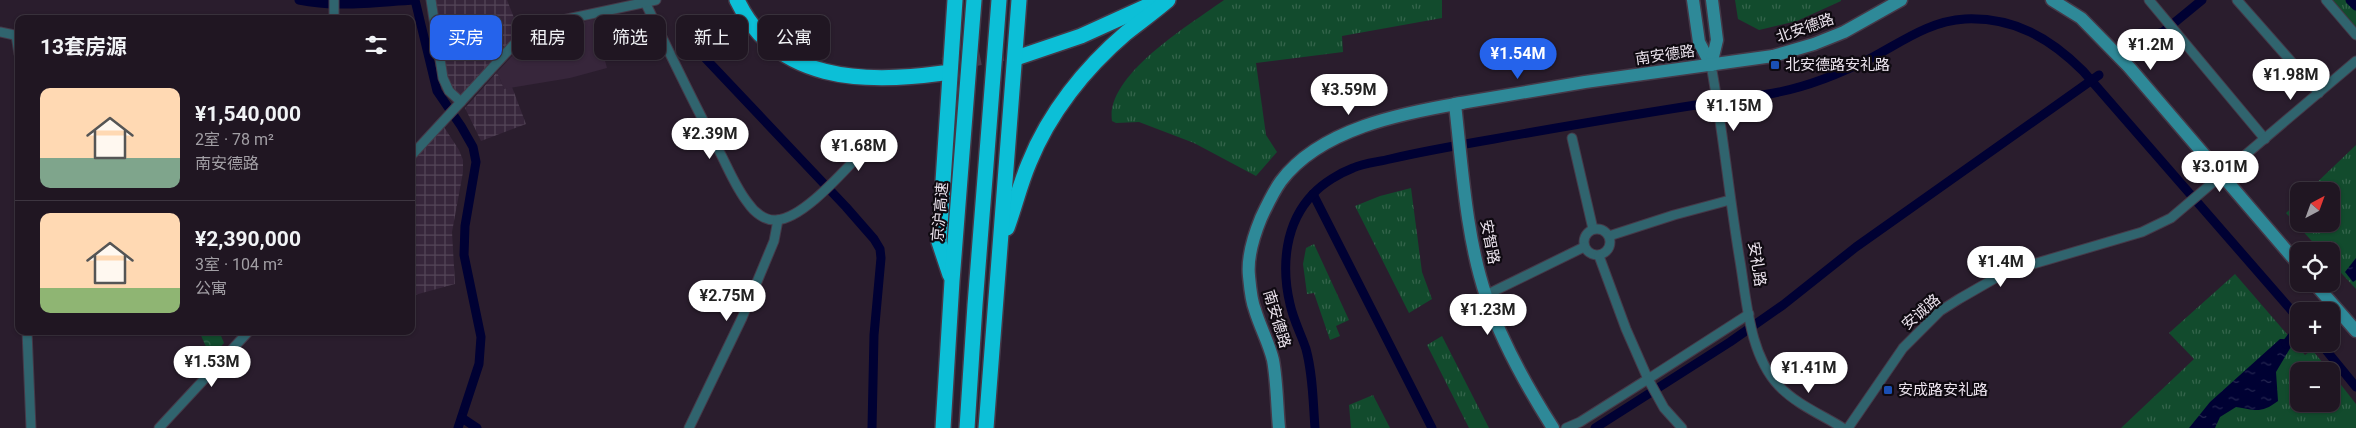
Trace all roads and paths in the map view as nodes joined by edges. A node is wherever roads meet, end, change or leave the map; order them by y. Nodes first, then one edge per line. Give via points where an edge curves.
1 (334, 0) edge
2 (431, 0) edge
3 (656, 0) edge
4 (738, 0) edge
5 (744, 0) edge
6 (955, 0) edge
7 (974, 0) edge
8 (999, 0) edge
9 (1019, 0) edge
10 (1141, 0) edge
11 (1160, 0) edge
12 (1168, 0) edge
13 (1693, 0) edge
14 (1712, 0) edge
15 (1901, 0) edge
16 (2052, 0) edge
17 (2149, 0) edge
18 (2237, 0) edge
19 (2326, 0) edge
20 (646, 4) junction
21 (334, 15) edge
22 (750, 17) junction
23 (0, 32) edge
24 (15, 34) edge
25 (2356, 35) edge
26 (2356, 61) edge
27 (1712, 65) junction
28 (942, 69) tunnel mouth
29 (2319, 93) junction
30 (460, 103) junction
31 (1455, 104) junction
32 (1572, 138) dead end
33 (2265, 139) junction
34 (866, 148) dead end
35 (415, 152) edge
36 (2222, 176) junction
37 (1730, 200) junction
38 (778, 220) junction
39 (1593, 229) junction
40 (1609, 236) junction
41 (1584, 247) junction
42 (999, 248) junction
43 (2290, 255) edge
44 (1599, 256) junction
45 (952, 281) junction
46 (2322, 292) edge
47 (1486, 295) junction
48 (1750, 318) junction
49 (2356, 331) edge
50 (27, 335) edge
51 (244, 335) edge
52 (1650, 382) junction
53 (31, 428) edge
54 (159, 428) edge
55 (689, 428) edge
56 (943, 428) edge
57 (967, 428) edge
58 (986, 428) edge
59 (1279, 428) edge
60 (1554, 428) edge
61 (1566, 428) edge
62 (1682, 428) edge
63 (1843, 428) edge
64 (1848, 428) edge

1 - 21 street
2 - 30 street via 443,78
3 - 20 street
4 - 22 highway
5 - 22 highway
6 - 45 highway via 939,242
7 - 45 highway, 京沪高速
8 - 57 highway
9 - 42 highway
10 - 11 highway via 1020,54 1081,36
12 - 42 highway via 1110,48 1050,121 1029,161
13 - 27 street, 安礼路 via 1699,42
14 - 27 street, 安礼路 via 1717,40
15 - 27 street, 北安德路 via 1844,32 1814,44 1773,56
16 - 36 street via 2099,34
17 - 33 street
18 - 29 street
19 - 25 street
20 - 30 street via 534,27
20 - 38 street via 742,195 761,216
22 - 28 highway via 790,52 823,66 859,71
23 - 24 street
26 - 29 street, 安诚路
27 - 31 street, 南安德路
27 - 37 street, 安礼路
29 - 33 street, 安诚路
30 - 35 street
31 - 47 street, 安智路 via 1477,262
31 - 59 street, 南安德路 via 1384,119 1352,130 1320,147 1298,164 1282,180 1268,203 1250,251 1249,274 1254,308 1273,360
32 - 39 street
33 - 36 street, 安诚路
34 - 38 street via 822,192 792,216
36 - 43 street
36 - 64 street, 安诚路 via 2171,218 2142,232 2015,269 1959,299 1940,312 1903,348
37 - 40 street
37 - 48 street, 安礼路
38 - 55 street via 774,241 742,318
39 - 40 street via 1604,230
39 - 41 street via 1584,239
40 - 44 street via 1609,248
41 - 44 street via 1587,252
41 - 47 street
42 - 58 highway
44 - 52 street
45 - 56 highway, 京沪高速
46 - 49 street
47 - 60 street, 安智路 via 1513,359
48 - 52 street
48 - 63 street, 安礼路 via 1766,368 1779,386 1797,401
50 - 53 street
51 - 54 street
52 - 61 street
52 - 62 street

